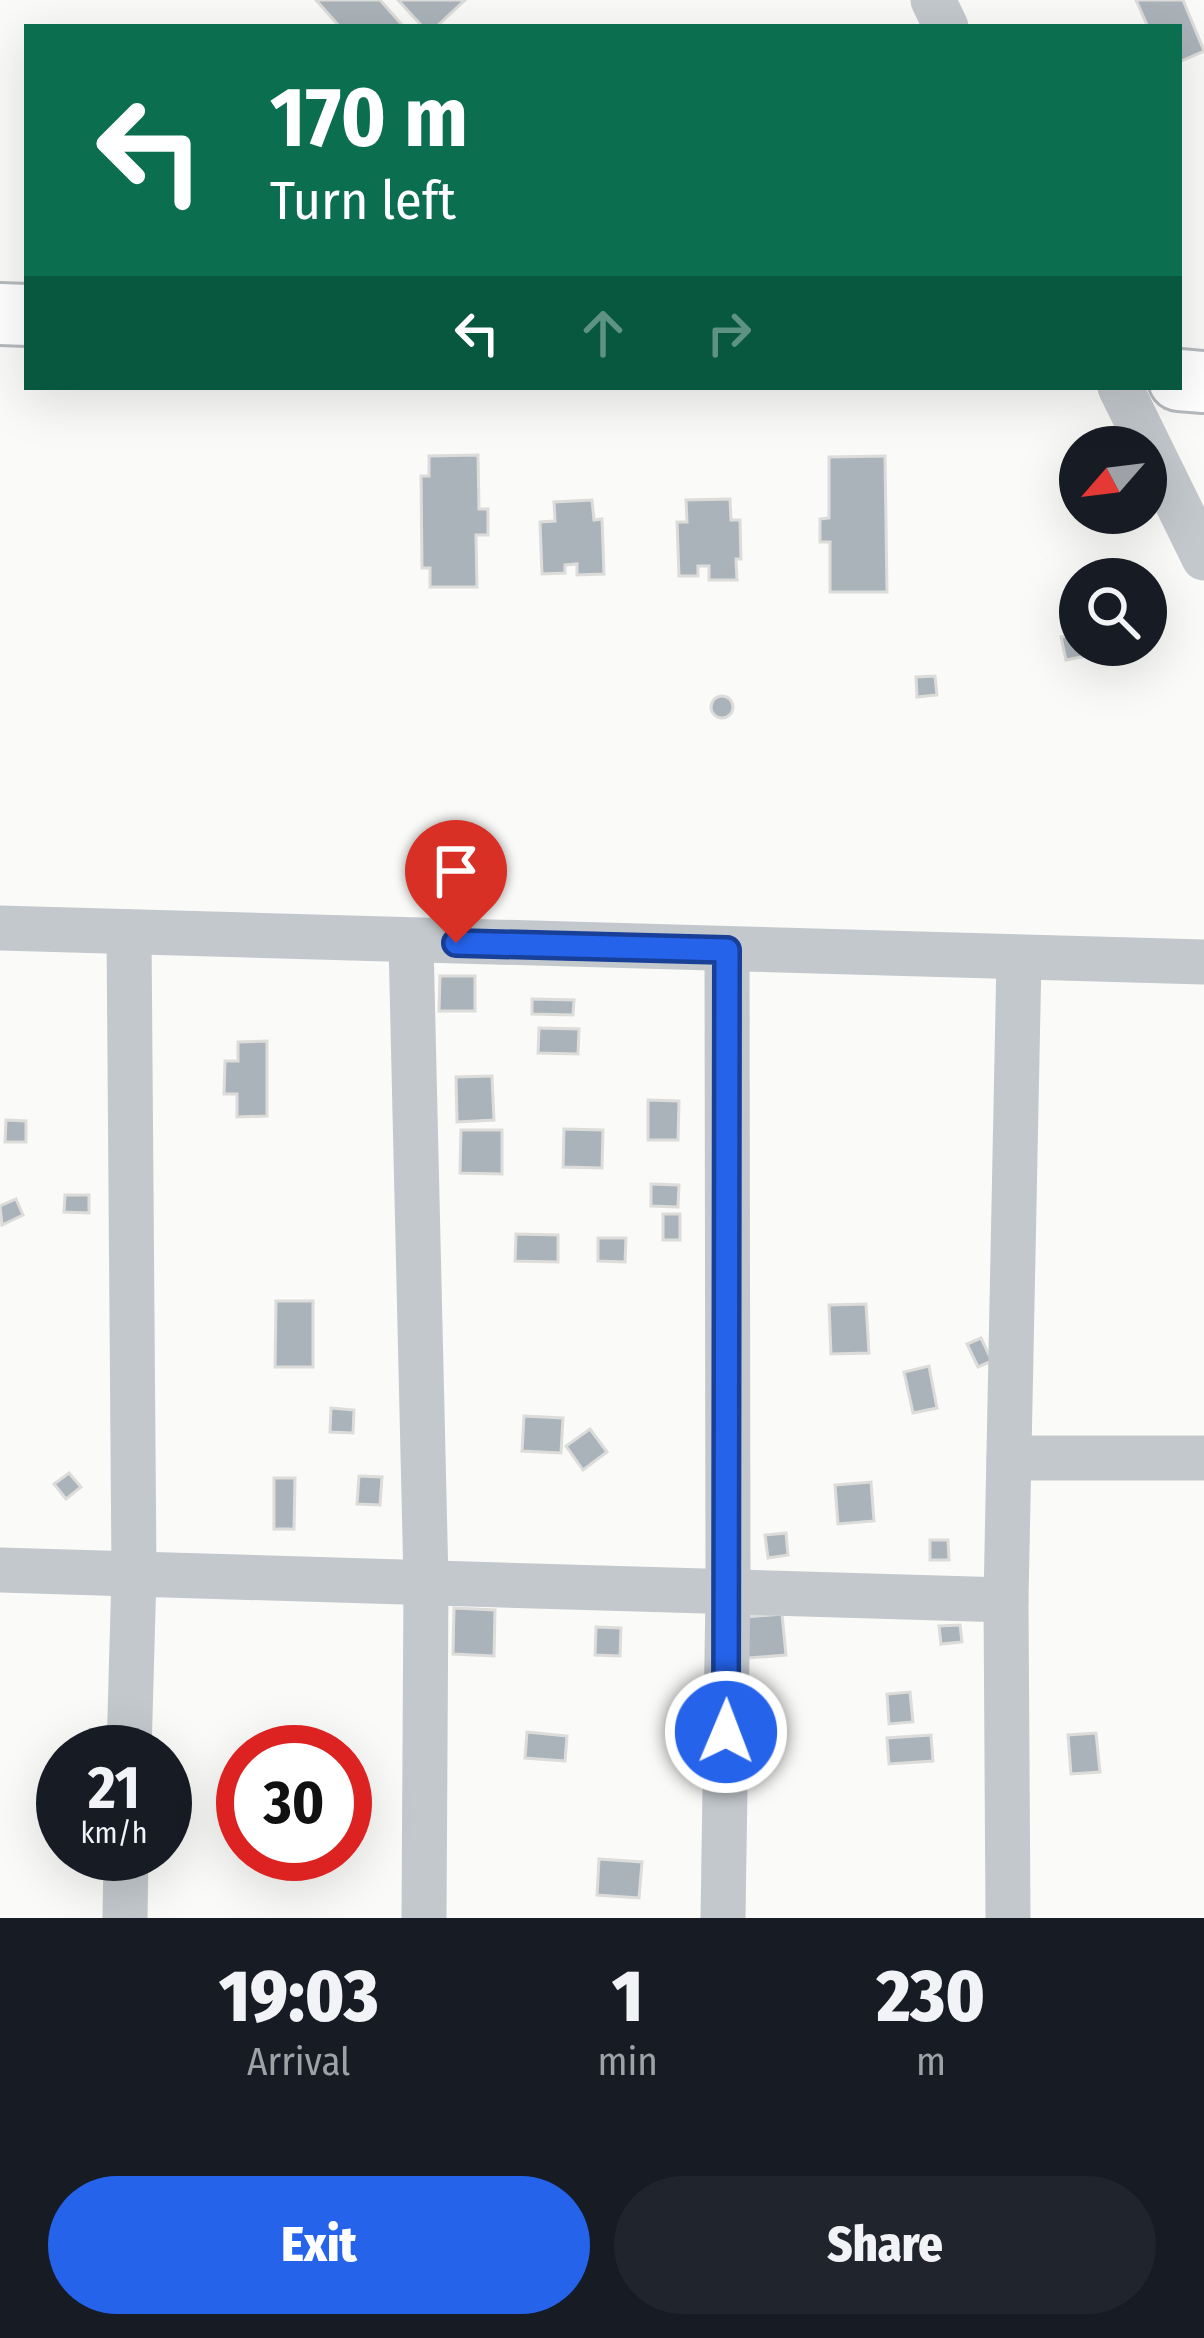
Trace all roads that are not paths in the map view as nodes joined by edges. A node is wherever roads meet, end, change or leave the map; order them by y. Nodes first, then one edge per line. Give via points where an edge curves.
1 (1121, 390) edge
2 (1204, 558) edge
3 (0, 928) edge
4 (129, 932) junction
5 (411, 942) junction
6 (727, 950) junction
7 (1019, 958) junction
8 (1204, 962) edge
9 (1009, 1458) junction
10 (1204, 1458) edge
11 (0, 1570) edge
12 (134, 1574) junction
13 (426, 1582) junction
14 (728, 1592) junction
15 (1006, 1600) junction
16 (130, 1725) edge
17 (126, 1881) edge
18 (125, 1918) edge
19 (424, 1918) edge
20 (723, 1918) edge
21 (1008, 1918) edge

1 - 2 street
3 - 4 street
4 - 5 street
4 - 12 street
5 - 6 street
5 - 13 street
6 - 7 street
6 - 14 street
7 - 8 street
7 - 9 street
9 - 10 street
9 - 15 street
11 - 12 street
12 - 13 street
12 - 16 street
13 - 14 street
13 - 19 street
14 - 15 street
14 - 20 street
15 - 21 street
17 - 18 street

